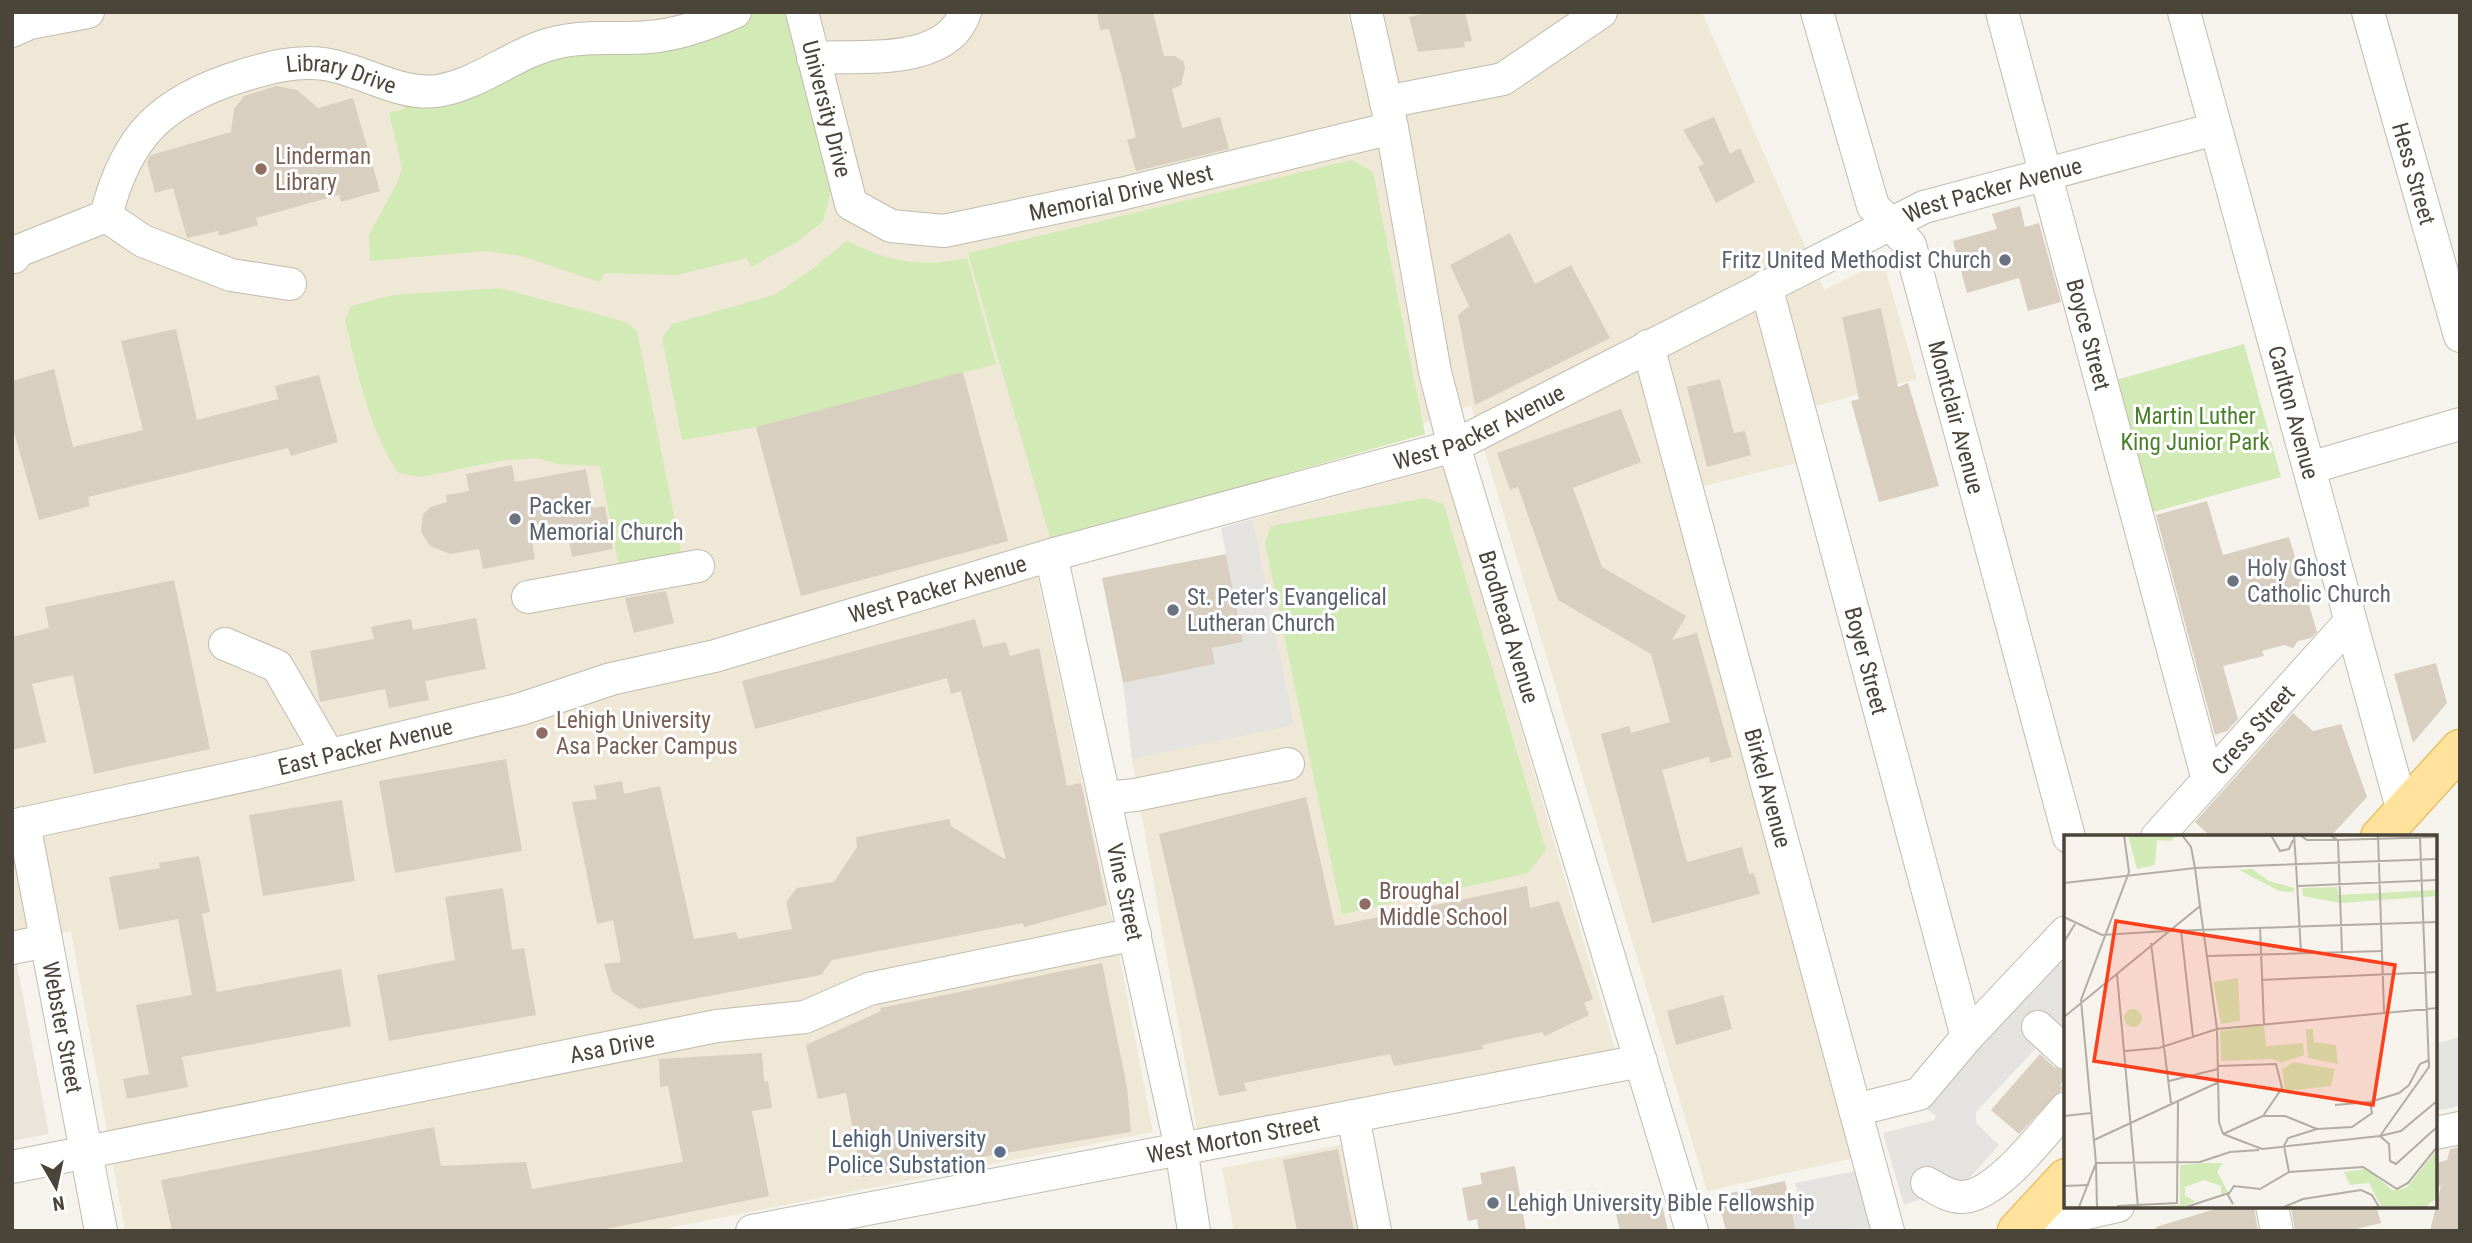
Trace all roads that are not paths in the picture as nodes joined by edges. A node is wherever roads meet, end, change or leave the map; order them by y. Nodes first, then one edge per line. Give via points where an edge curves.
1 (88, 12) edge
2 (735, 12) edge
3 (802, 12) edge
4 (965, 12) edge
5 (1366, 12) edge
6 (1601, 12) edge
7 (1817, 12) edge
8 (2001, 12) edge
9 (2184, 12) edge
10 (2368, 12) edge
11 (23, 22) edge
12 (813, 58) junction
13 (1389, 115) junction
14 (2215, 129) junction
15 (2045, 175) junction
16 (851, 204) joint
17 (106, 216) junction
18 (1892, 222) junction
19 (13, 254) edge
20 (289, 284) dead end
21 (1766, 286) junction
22 (2460, 336) edge
23 (1648, 346) junction
24 (2460, 424) edge
25 (1454, 446) junction
26 (2309, 467) junction
27 (1051, 555) junction
28 (698, 566) dead end
29 (528, 597) dead end
30 (2349, 623) junction
31 (225, 644) dead end
32 (715, 656) joint
33 (2460, 749) edge
34 (328, 754) junction
35 (1289, 764) dead end
36 (2208, 780) junction
37 (1105, 798) junction
38 (2391, 824) edge
39 (18, 825) edge
40 (2068, 835) edge
41 (2159, 835) edge
42 (1135, 934) junction
43 (2064, 934) edge
44 (47, 941) junction
45 (12, 948) edge
46 (2038, 1027) dead end
47 (1967, 1037) junction
48 (2064, 1051) edge
49 (1640, 1060) junction
50 (1856, 1110) junction
51 (2064, 1110) edge
52 (1353, 1116) junction
53 (2460, 1128) edge
54 (2437, 1133) edge
55 (1181, 1148) junction
56 (86, 1152) junction
57 (12, 1167) edge
58 (2064, 1180) edge
59 (1927, 1183) dead end
60 (2109, 1208) edge
61 (2272, 1208) edge
62 (828, 1224) edge
63 (2015, 1230) edge
64 (101, 1231) edge
65 (752, 1231) edge
66 (1194, 1231) edge
67 (1375, 1231) edge
68 (1692, 1231) edge
69 (1888, 1231) edge
70 (2277, 1231) edge

1 - 11 street
2 - 17 street, Library Drive via 652,37 579,39 548,45 463,85 434,92 323,64 283,65 204,88 172,105 141,135 114,185
3 - 12 street, University Drive
4 - 12 street via 953,31 916,52
5 - 13 street, Brodhead Avenue
6 - 13 street, Memorial Drive West via 1503,79
7 - 18 street, Montclair Avenue via 1873,206
8 - 15 street, Boyce Street
9 - 14 street, Carlton Avenue
10 - 22 street, Hess Street
12 - 16 street, University Drive
13 - 16 street, Memorial Drive West via 1121,194 944,231 891,226
13 - 25 street, Brodhead Avenue via 1435,372
14 - 15 street, West Packer Avenue
14 - 26 street, Carlton Avenue
15 - 18 street, West Packer Avenue via 1924,207
15 - 36 street, Boyce Street
17 - 19 street
17 - 20 street via 143,241 231,275
18 - 21 street, West Packer Avenue
18 - 40 street, Montclair Avenue via 1910,245
21 - 23 street, West Packer Avenue
21 - 47 street, Boyer Street
23 - 25 street, West Packer Avenue
23 - 50 street, Birkel Avenue
24 - 26 street
25 - 27 street, West Packer Avenue
25 - 49 street, Brodhead Avenue
26 - 30 street, Carlton Avenue
27 - 32 street, West Packer Avenue
27 - 37 street, Vine Street
28 - 29 street
30 - 36 street, Cress Street
30 - 38 street, Carlton Avenue
31 - 34 street via 277,666
32 - 34 street, East Packer Avenue via 611,679 521,709
33 - 38 main road
34 - 39 street, East Packer Avenue
35 - 37 street
36 - 41 street, Cress Street
37 - 42 street, Vine Street
39 - 44 street, Webster Street
42 - 55 street, Vine Street
42 - 56 street, Asa Drive via 906,992 869,989 805,1017 717,1026
43 - 47 street
44 - 45 street
44 - 56 street, Webster Street
46 - 48 street
47 - 50 street via 1919,1094
49 - 52 street, West Morton Street
49 - 68 street, Brodhead Avenue
50 - 69 street, Birkel Avenue
51 - 59 street via 1980,1195 1949,1195
52 - 55 street, West Morton Street
52 - 67 street
53 - 54 street
55 - 62 street, West Morton Street
55 - 66 street, Vine Street
56 - 57 street, Asa Drive
56 - 64 street, Webster Street
58 - 63 main road
60 - 63 street
61 - 70 street
62 - 65 street, West Morton Street

